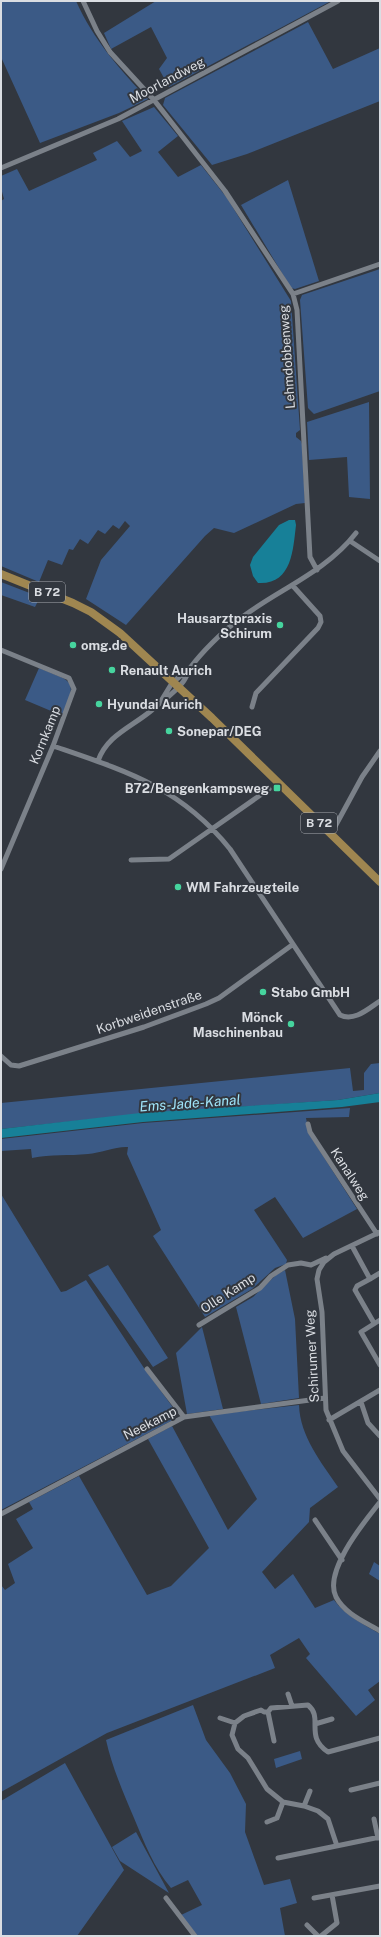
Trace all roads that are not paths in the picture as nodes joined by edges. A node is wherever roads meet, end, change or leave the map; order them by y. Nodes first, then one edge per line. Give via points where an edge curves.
1 (83, 1) edge
2 (338, 1) edge
3 (154, 100) junction
4 (1, 168) edge
5 (380, 264) edge
6 (293, 294) junction
7 (356, 533) dead end
8 (350, 541) junction
9 (380, 561) edge
10 (317, 570) junction
11 (1, 574) edge
12 (293, 586) junction
13 (1, 650) edge
14 (175, 685) junction
15 (252, 707) dead end
16 (53, 746) junction
17 (380, 751) edge
18 (98, 762) junction
19 (228, 789) dead end
20 (269, 789) dead end
21 (262, 794) junction
22 (213, 828) junction
23 (331, 834) junction
24 (131, 860) dead end
25 (1, 869) edge
26 (380, 882) edge
27 (292, 945) junction
28 (380, 1002) edge
29 (1, 1056) edge
30 (308, 1124) dead end
31 (378, 1233) edge
32 (352, 1246) junction
33 (334, 1254) junction
34 (311, 1265) junction
35 (380, 1273) edge
36 (317, 1279) junction
37 (370, 1279) junction
38 (380, 1320) edge
39 (374, 1323) junction
40 (199, 1325) dead end
41 (380, 1365) edge
42 (147, 1369) dead end
43 (380, 1390) edge
44 (325, 1398) junction
45 (361, 1402) junction
46 (184, 1417) junction
47 (329, 1420) junction
48 (380, 1436) edge
49 (380, 1501) edge
50 (1, 1514) edge
51 (315, 1520) dead end
52 (342, 1560) junction
53 (380, 1630) edge
54 (288, 1694) dead end
55 (292, 1706) junction
56 (270, 1710) junction
57 (220, 1718) dead end
58 (332, 1719) dead end
59 (235, 1722) junction
60 (315, 1724) junction
61 (380, 1738) edge
62 (274, 1741) dead end
63 (380, 1783) edge
64 (351, 1790) dead end
65 (310, 1791) dead end
66 (283, 1802) junction
67 (304, 1806) junction
68 (374, 1819) dead end
69 (267, 1822) dead end
70 (379, 1838) edge
71 (337, 1846) junction
72 (278, 1858) dead end
73 (380, 1886) edge
74 (332, 1895) junction
75 (166, 1898) dead end
76 (314, 1898) dead end
77 (307, 1925) dead end
78 (195, 1936) edge
79 (319, 1936) edge

1 - 3 street, Lehmdobbenweg via 110,52
2 - 3 street, Moorlandweg
3 - 4 street, Moorlandweg via 118,119
3 - 6 street, Lehmdobbenweg via 225,191
5 - 6 street
6 - 10 street, Lehmdobbenweg via 297,310 310,557
7 - 8 street
8 - 9 street
8 - 10 street
10 - 12 street
11 - 14 main road, B 72 via 91,612 120,633
12 - 14 street via 222,633
12 - 15 street via 320,616 318,628 256,693
13 - 16 street, Kornkamp via 64,676 72,682 74,692
14 - 18 street via 145,716 115,736 102,752
14 - 23 main road, B 72
16 - 18 street
16 - 25 street, Kornkamp
17 - 23 street via 362,777
18 - 22 street via 140,778 167,792 198,813
19 - 21 street via 260,791
20 - 21 street
21 - 22 street
22 - 24 street via 169,859
22 - 27 street via 230,849
23 - 26 main road, B 72
27 - 28 street via 340,1015 350,1018
27 - 29 street, Korbweidenstraße via 219,998 206,1004 144,1027 19,1066 11,1065
30 - 31 street, Kanalweg via 310,1132
31 - 32 street
32 - 33 street
32 - 37 street
33 - 34 street, Olle Kamp
33 - 36 street via 322,1266
34 - 36 street
34 - 40 street, Olle Kamp via 288,1265 270,1276 260,1288
35 - 37 street
36 - 44 street, Schirumer Weg via 322,1312
37 - 39 street via 357,1286 355,1290
38 - 39 street
39 - 41 street via 361,1332
42 - 46 street
43 - 45 street
44 - 46 street, Neekamp
44 - 47 street, Schirumer Weg
45 - 47 street
45 - 48 street via 368,1423
46 - 50 street, Neekamp
47 - 49 street, Schirumer Weg via 343,1451
49 - 52 street via 354,1536
51 - 52 street
52 - 53 street via 333,1585 335,1596 354,1616
54 - 55 street
55 - 56 street
55 - 60 street via 308,1705 312,1708
56 - 59 street via 261,1710
56 - 62 street
57 - 59 street
58 - 60 street
59 - 66 street via 232,1736 238,1749 248,1758 267,1788
60 - 61 street via 316,1740 319,1746 328,1752
63 - 64 street
65 - 67 street
66 - 67 street
66 - 69 street via 277,1818
67 - 71 street via 328,1819
68 - 70 street
70 - 71 street
71 - 72 street
73 - 74 street
74 - 76 street
74 - 79 street via 337,1923
75 - 78 street
77 - 79 street

